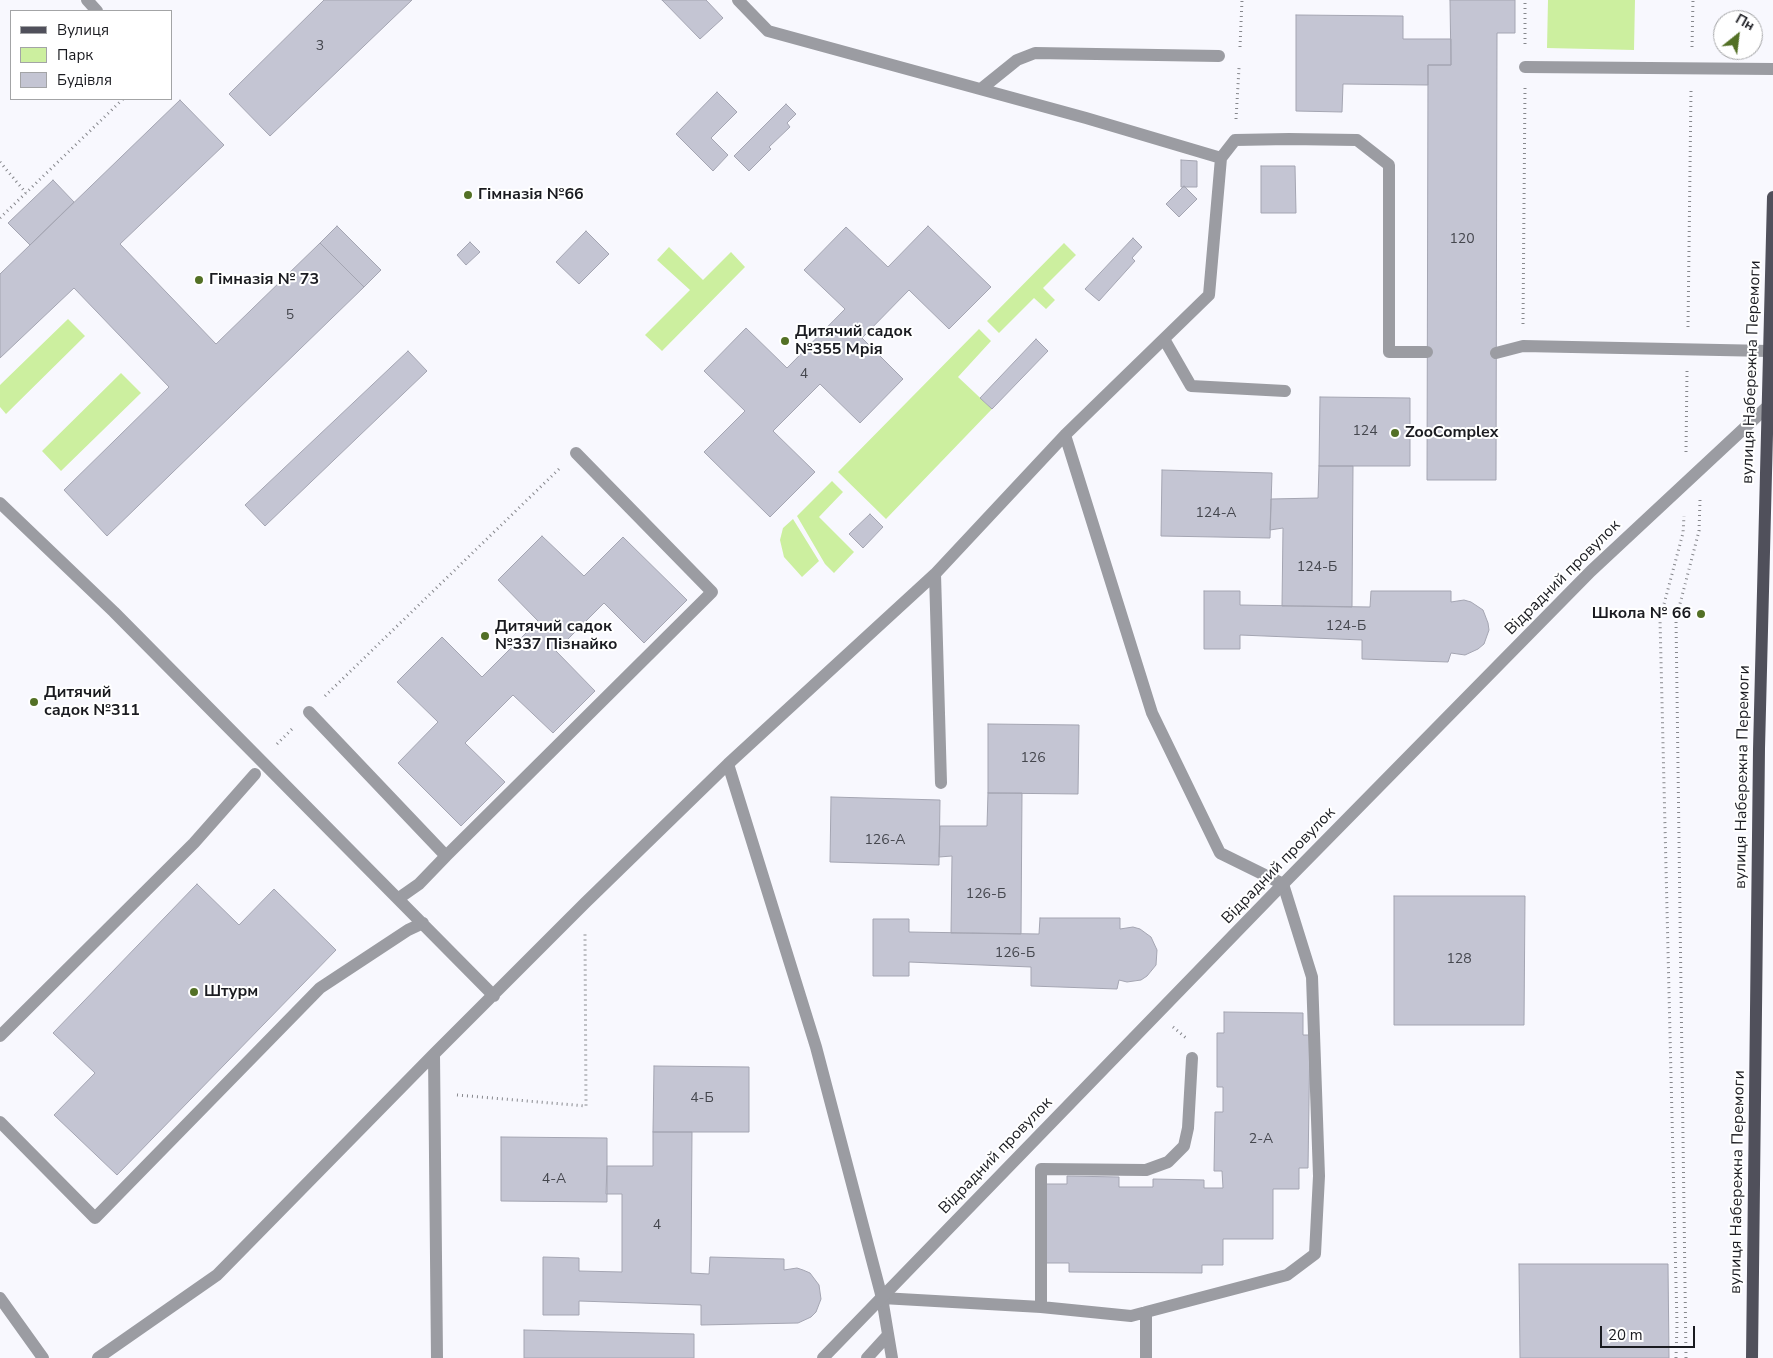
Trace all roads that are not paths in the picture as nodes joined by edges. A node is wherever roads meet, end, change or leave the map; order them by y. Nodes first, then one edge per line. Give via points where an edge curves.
1 (87, 0) edge
2 (738, 0) edge
3 (96, 10) edge
4 (1219, 56) dead end
5 (1525, 67) road end
6 (1773, 69) edge
7 (982, 89) junction
8 (1221, 158) junction
9 (1773, 197) edge
10 (1164, 339) junction
11 (1769, 351) junction
12 (1427, 352) dead end
13 (1496, 353) dead end
14 (1285, 391) dead end
15 (1767, 407) junction
16 (1065, 435) junction
17 (576, 453) road end
18 (0, 503) edge
19 (934, 574) junction
20 (309, 712) road end
21 (728, 764) junction
22 (255, 774) dead end
23 (941, 783) dead end
24 (446, 856) junction
25 (1283, 884) junction
26 (399, 898) junction
27 (423, 923) junction
28 (494, 996) junction
29 (0, 1036) edge
30 (434, 1054) junction
31 (1192, 1058) road end
32 (0, 1122) edge
33 (0, 1298) edge
34 (882, 1298) junction
35 (1041, 1308) junction
36 (1146, 1312) junction
37 (888, 1334) junction
38 (43, 1358) edge
39 (98, 1358) edge
40 (437, 1358) edge
41 (823, 1358) edge
42 (867, 1358) edge
43 (892, 1358) edge
44 (1146, 1358) edge
45 (1752, 1358) edge

1 - 3 street
2 - 7 street via 768,31
4 - 7 street via 1035,53 1017,60
5 - 6 street
7 - 8 street
8 - 10 street via 1209,295
8 - 12 street via 1234,140 1357,140 1389,165 1389,352
9 - 11 main road, вулиця Набережна Перемоги
10 - 14 street via 1191,386
10 - 16 street
11 - 13 street via 1523,346
11 - 15 main road, вулиця Набережна Перемоги
15 - 25 street, Відрадний провулок via 1591,571
15 - 45 main road, вулиця Набережна Перемоги via 1759,750
16 - 19 street
16 - 25 street via 1152,713 1220,852
17 - 24 street via 712,592
18 - 26 street via 114,612
19 - 21 street
19 - 23 street
20 - 24 street
21 - 28 street
21 - 34 street via 816,1048
22 - 29 street via 194,843
24 - 26 street via 419,884
25 - 34 street, Відрадний провулок
25 - 36 street via 1312,977 1319,1176 1315,1254 1287,1274
26 - 27 street
27 - 28 street
27 - 32 street via 320,988 95,1218
28 - 30 street
30 - 39 street via 217,1275
30 - 40 street
31 - 35 street via 1184,1146 1168,1162 1146,1170 1041,1169
33 - 38 street
34 - 35 street
34 - 37 street
34 - 41 street, Відрадний провулок
35 - 36 street via 1131,1316
36 - 44 street
37 - 42 street
37 - 43 street

